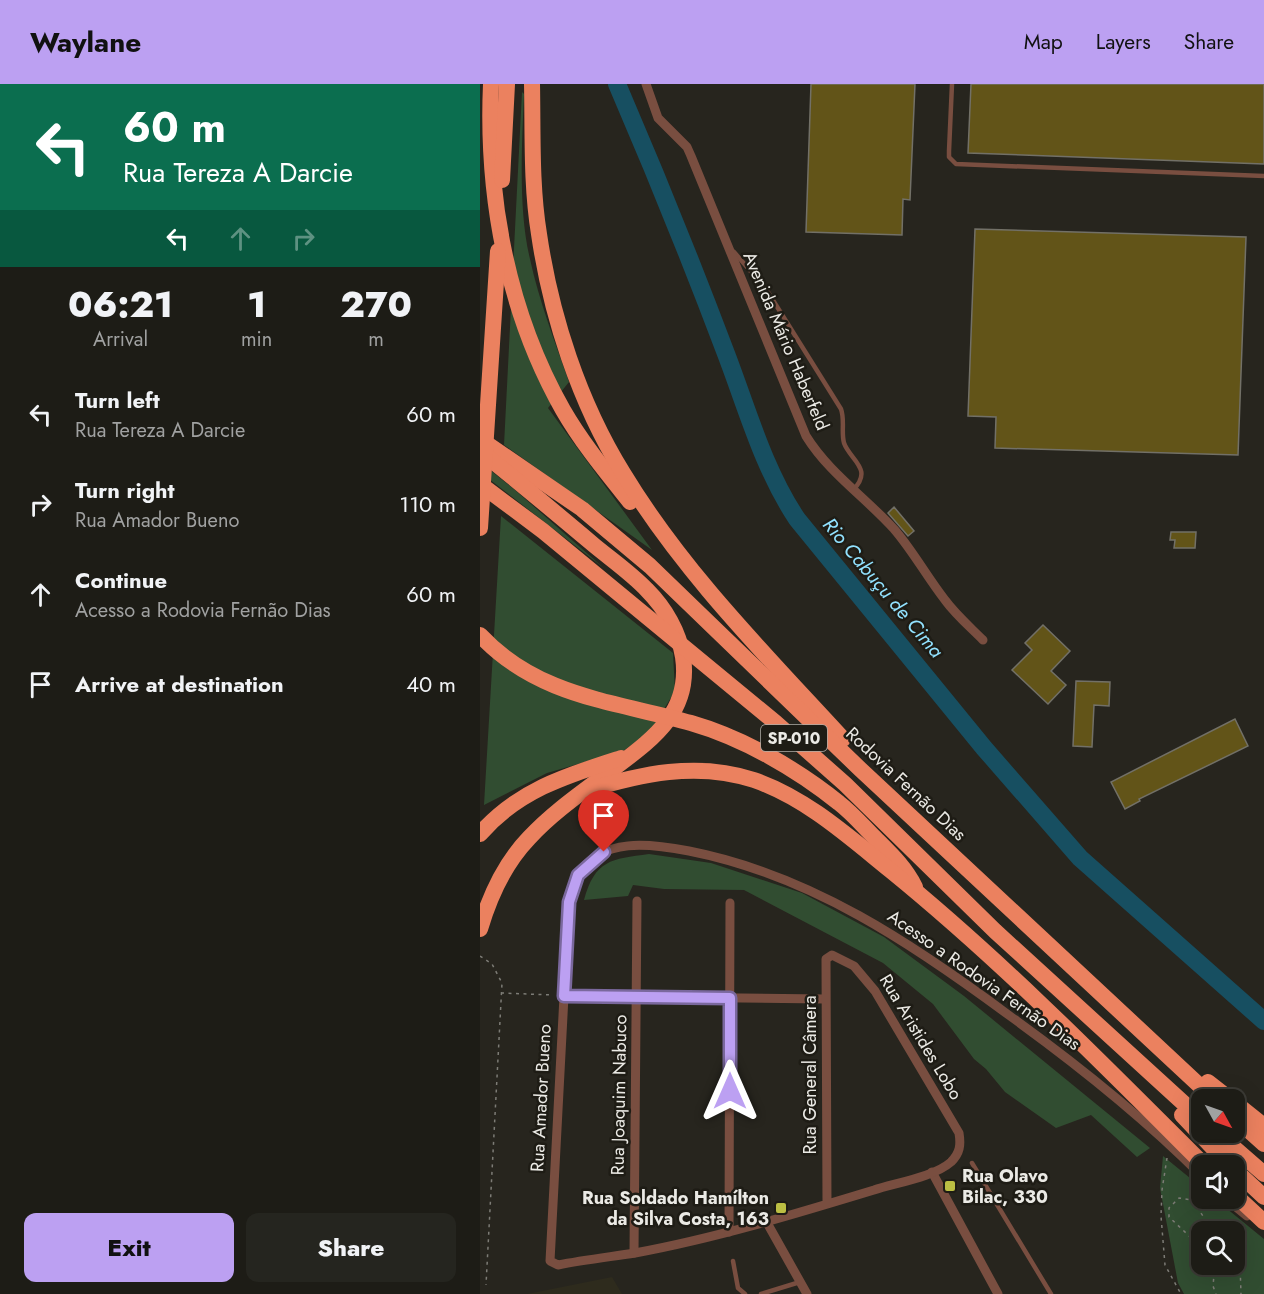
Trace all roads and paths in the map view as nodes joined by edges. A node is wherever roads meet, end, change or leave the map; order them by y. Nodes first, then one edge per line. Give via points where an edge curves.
1 (491, 84) edge
2 (507, 84) edge
3 (532, 84) edge
4 (646, 84) edge
5 (952, 84) edge
6 (1264, 176) edge
7 (728, 246) junction
8 (480, 439) edge
9 (480, 451) edge
10 (480, 484) edge
11 (854, 490) junction
12 (480, 494) edge
13 (520, 513) junction
14 (480, 528) edge
15 (708, 591) junction
16 (480, 635) edge
17 (983, 640) dead end
18 (634, 754) junction
19 (585, 791) junction
20 (894, 799) junction
21 (480, 834) edge
22 (918, 893) junction
23 (637, 901) dead end
24 (569, 902) joint
25 (730, 903) dead end
26 (480, 929) edge
27 (480, 956) edge
28 (838, 956) joint
29 (500, 993) junction
30 (564, 996) junction
31 (637, 997) junction
32 (730, 998) junction
33 (825, 999) junction
34 (1179, 1064) junction
35 (1159, 1083) junction
36 (1204, 1089) edge
37 (1218, 1089) edge
38 (1191, 1111) edge
39 (1245, 1111) edge
40 (1264, 1126) edge
41 (1245, 1127) edge
42 (1229, 1143) edge
43 (1264, 1144) edge
44 (1170, 1145) junction
45 (1194, 1155) edge
46 (1220, 1155) edge
47 (972, 1162) dead end
48 (1191, 1165) edge
49 (932, 1172) junction
50 (1264, 1174) edge
51 (1245, 1179) edge
52 (1264, 1197) edge
53 (827, 1204) junction
54 (1245, 1204) edge
55 (1239, 1209) edge
56 (766, 1221) junction
57 (1206, 1221) edge
58 (1264, 1221) edge
59 (1264, 1228) edge
60 (729, 1232) junction
61 (1191, 1238) edge
62 (634, 1253) junction
63 (733, 1261) dead end
64 (1214, 1275) edge
65 (1240, 1275) edge
66 (800, 1282) junction
67 (486, 1285) dead end
68 (745, 1294) edge
69 (761, 1294) edge
70 (807, 1294) edge
71 (998, 1294) edge
72 (1051, 1294) edge
73 (1181, 1294) edge
74 (1216, 1294) edge
75 (1241, 1294) edge

1 - 15 highway via 494,189 509,278 530,337 562,409 588,449 684,572
2 - 14 highway
3 - 15 highway via 539,235 562,334 585,400 622,472
4 - 7 street, Avenida Mário Haberfeld via 658,117 687,147
5 - 6 lane via 949,157 956,164
7 - 11 street, Avenida Mário Haberfeld via 806,436 825,464
7 - 11 lane via 766,289 841,409 844,442 860,467
8 - 20 highway, Rodovia Fernão Dias / SP-010 via 582,508 650,566
9 - 18 highway via 647,590 678,637 684,671 679,698 665,725
10 - 13 highway, SP-010
11 - 17 street, Avenida Mário Haberfeld via 897,532 946,602
12 - 13 highway
13 - 35 highway, SP-010 via 816,758
15 - 20 highway
16 - 22 highway via 513,664 558,688 693,723 778,763 840,804 906,868
18 - 19 highway
18 - 21 highway via 553,780 520,798
19 - 22 highway via 633,776 679,771 754,780 817,813
19 - 26 highway via 545,822 513,856 492,893
20 - 34 highway, Rodovia Fernão Dias / SP-010
22 - 45 highway via 998,962
23 - 31 street, Rua Joaquim Nabuco
24 - 30 street, Rua Amador Bueno
24 - 44 street, Acesso a Rodovia Fernão Dias via 578,875 604,852 620,846 678,849 776,876 867,920 963,981 1092,1076
25 - 32 street
27 - 29 path via 498,973
28 - 33 street, Rua General Câmera via 826,959
28 - 49 street, Rua Aristides Lobo via 854,966 875,991 959,1133 961,1145 957,1155
29 - 30 path
29 - 67 path
30 - 31 street
30 - 62 street, Rua Amador Bueno via 550,1261 558,1265
31 - 32 street
31 - 62 street, Rua Joaquim Nabuco
32 - 33 street
32 - 60 street
33 - 53 street, Rua General Câmera
34 - 36 highway, Rodovia Fernão Dias / SP-010
34 - 37 highway
35 - 38 highway, SP-010
35 - 46 highway via 1165,1096
39 - 40 highway
41 - 43 highway
42 - 50 highway
44 - 48 street, Acesso a Rodovia Fernão Dias
44 - 73 path via 1162,1190 1165,1265
47 - 72 lane
49 - 53 street
49 - 71 street
51 - 52 highway
53 - 56 street
54 - 58 highway
55 - 59 street
56 - 60 street
56 - 66 street
57 - 61 path via 1192,1200 1179,1198 1169,1208 1169,1217
60 - 62 street
63 - 68 lane via 738,1288
64 - 74 path
65 - 75 path
66 - 69 lane
66 - 70 street

